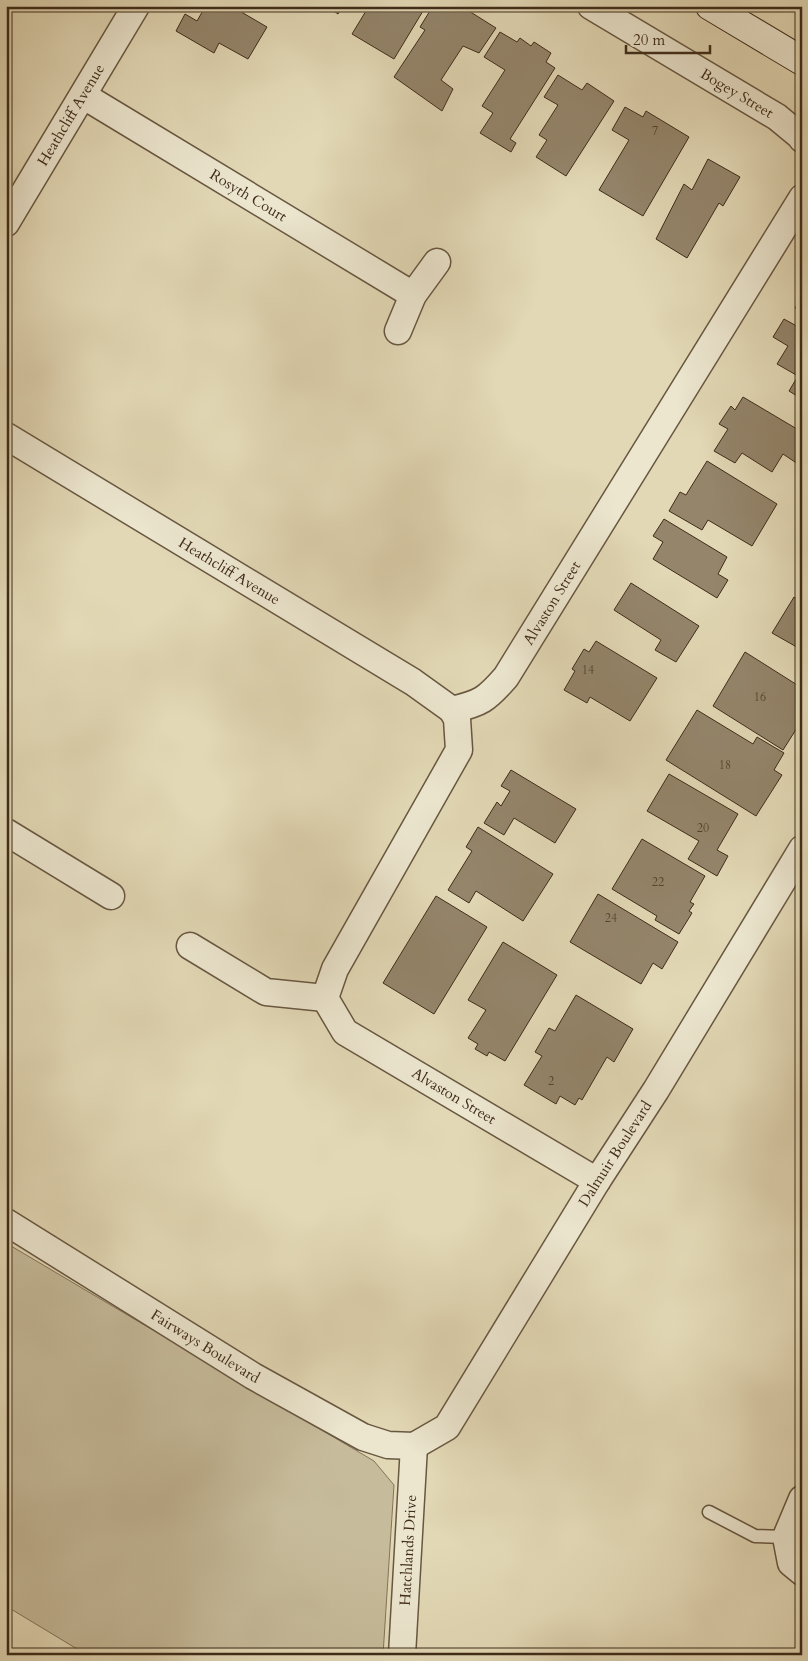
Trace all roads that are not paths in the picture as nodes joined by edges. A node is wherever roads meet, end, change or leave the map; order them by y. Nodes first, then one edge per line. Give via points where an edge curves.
1 (136, 6) edge
2 (592, 6) edge
3 (710, 6) edge
4 (802, 61) edge
5 (84, 96) junction
6 (802, 139) edge
7 (802, 198) edge
8 (6, 223) edge
9 (437, 262) dead end
10 (413, 295) junction
11 (398, 331) dead end
12 (6, 436) edge
13 (452, 710) junction
14 (6, 832) edge
15 (802, 849) edge
16 (111, 896) dead end
17 (190, 946) dead end
18 (325, 998) junction
19 (597, 1181) junction
20 (6, 1222) edge
21 (414, 1446) junction
22 (802, 1500) edge
23 (709, 1512) dead end
24 (786, 1537) junction
25 (802, 1572) edge
26 (402, 1655) edge

1 - 5 street, Heathcliff Avenue
2 - 6 street, Bogey Street via 776,117
3 - 4 street
5 - 8 street, Heathcliff Avenue
5 - 10 street, Rosyth Court
7 - 13 street, Alvaston Street via 506,677 477,704
9 - 10 street
10 - 11 street
12 - 13 street, Heathcliff Avenue via 413,682
13 - 18 street via 457,720 459,750 335,969
14 - 16 street
15 - 19 street, Dalmuir Boulevard
17 - 18 street via 266,992
18 - 19 street, Alvaston Street via 346,1032
19 - 21 street, Dalmuir Boulevard via 447,1427
20 - 21 street, Fairways Boulevard via 253,1376 363,1437 388,1445
21 - 26 street, Hatchlands Drive
22 - 24 street
23 - 24 lane via 755,1536
24 - 25 street via 791,1563

